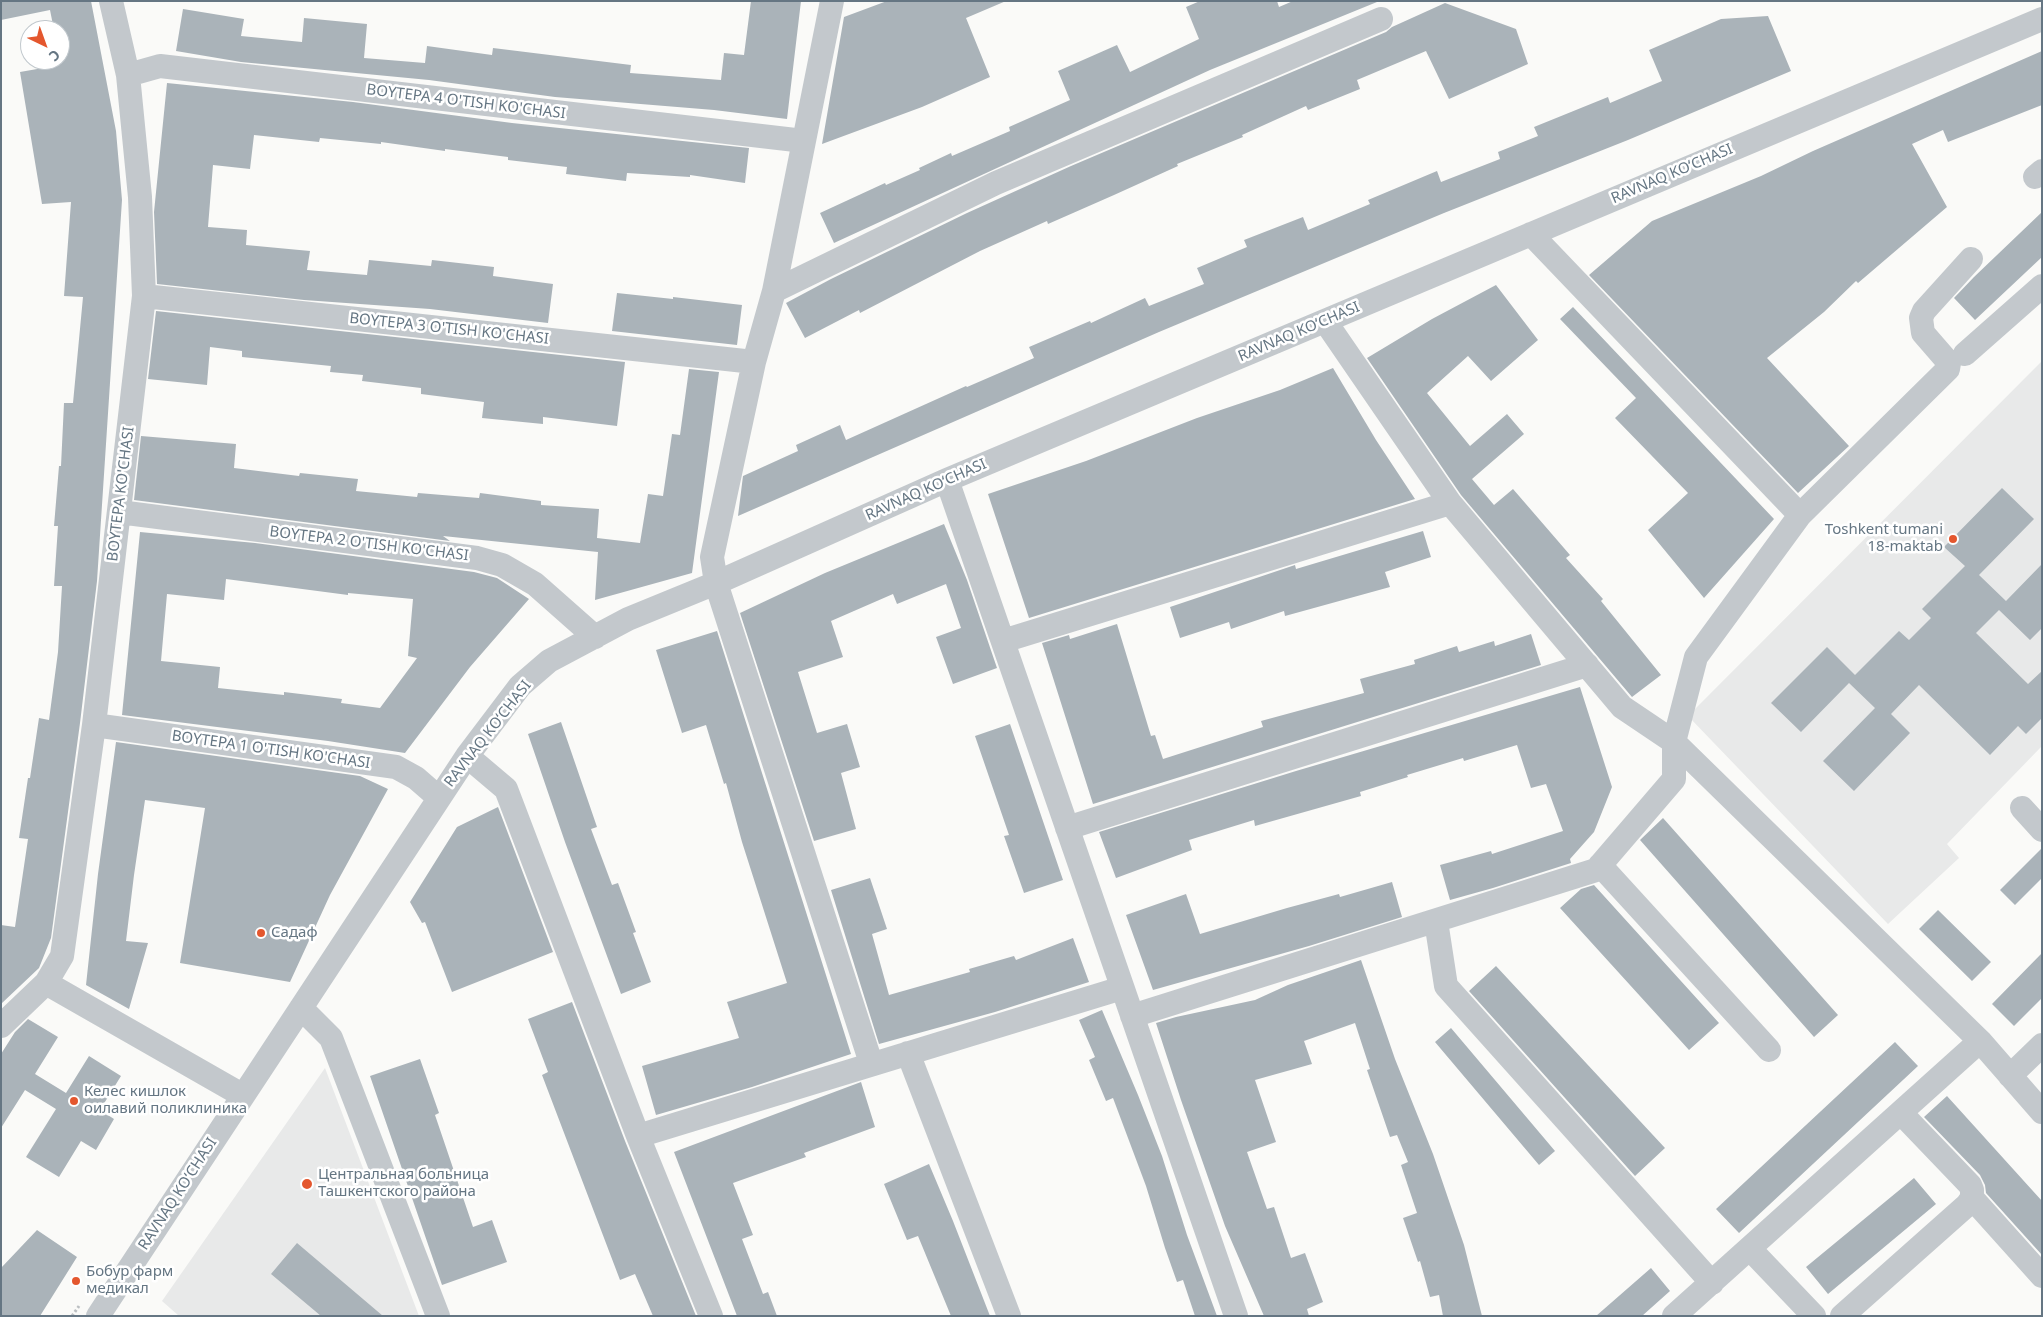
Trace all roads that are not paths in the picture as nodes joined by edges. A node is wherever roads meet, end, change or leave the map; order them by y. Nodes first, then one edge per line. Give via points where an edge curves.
1 (111, 1) edge
2 (832, 1) edge
3 (1381, 19) dead end
4 (2042, 19) edge
5 (128, 76) junction
6 (804, 141) junction
7 (1531, 234) junction
8 (1971, 259) dead end
9 (2042, 286) edge
10 (774, 291) junction
11 (144, 296) junction
12 (1325, 321) junction
13 (1965, 354) dead end
14 (754, 362) junction
15 (947, 480) junction
16 (1450, 503) junction
17 (119, 512) junction
18 (1800, 515) junction
19 (716, 582) junction
20 (595, 637) junction
21 (1002, 641) junction
22 (1587, 665) junction
23 (94, 725) junction
24 (1674, 742) junction
25 (467, 756) junction
26 (439, 798) junction
27 (2022, 808) dead end
28 (1067, 828) junction
29 (2042, 830) edge
30 (1600, 865) junction
31 (1436, 920) junction
32 (46, 983) junction
33 (1122, 988) junction
34 (301, 1008) junction
35 (1132, 1016) junction
36 (1, 1026) edge
37 (1980, 1040) junction
38 (2042, 1045) edge
39 (1769, 1050) dead end
40 (908, 1053) junction
41 (872, 1063) junction
42 (2010, 1076) junction
43 (242, 1095) junction
44 (2042, 1112) edge
45 (1901, 1113) junction
46 (638, 1136) junction
47 (1972, 1198) junction
48 (1750, 1249) junction
49 (2042, 1276) edge
50 (1712, 1283) junction
51 (98, 1316) edge
52 (438, 1316) edge
53 (711, 1316) edge
54 (1008, 1316) edge
55 (1236, 1316) edge
56 (1674, 1316) edge
57 (1814, 1316) edge
58 (1842, 1316) edge

1 - 5 street, BOYTEPA KO'CHASI
2 - 6 street
3 - 10 street via 996,183
4 - 7 street, RAVNAQ KO‘CHASI
5 - 6 street, BOYTEPA 4 O'TISH KO'CHASI via 160,66
5 - 11 street, BOYTEPA KO'CHASI via 140,197
6 - 10 street
7 - 12 street, RAVNAQ KO‘CHASI
7 - 18 street
8 - 18 street via 1921,318 1923,333 1949,363 1948,369
9 - 13 street
10 - 14 street
11 - 14 street, BOYTEPA 3 O'TISH KO'CHASI
11 - 17 street, BOYTEPA KO'CHASI
12 - 15 street, RAVNAQ KO‘CHASI
12 - 16 street
14 - 19 street via 712,557
15 - 19 street, RAVNAQ KO‘CHASI
15 - 21 street
16 - 21 street
16 - 22 street
17 - 20 street, BOYTEPA 2 O'TISH KO'CHASI via 477,558 502,565 535,584
17 - 23 street, BOYTEPA KO'CHASI
18 - 24 street via 1696,657
19 - 20 street, RAVNAQ KO‘CHASI via 628,619
19 - 41 street
20 - 25 street, RAVNAQ KO‘CHASI via 549,661 520,686
21 - 28 street
22 - 24 street via 1622,707
22 - 28 street
23 - 26 street, BOYTEPA 1 O'TISH KO'CHASI via 396,767 416,778
23 - 32 street, BOYTEPA KO'CHASI via 62,956
24 - 30 street via 1674,779
24 - 37 street
25 - 26 street, RAVNAQ KO‘CHASI
25 - 46 street via 506,789
26 - 34 street, RAVNAQ KO‘CHASI
27 - 29 street
28 - 33 street
30 - 31 street via 1596,870
30 - 39 street
31 - 35 street
31 - 50 street via 1446,986
32 - 36 street, BOYTEPA KO'CHASI
32 - 43 street
33 - 35 street
33 - 40 street
34 - 43 street, RAVNAQ KO‘CHASI
34 - 52 street via 331,1038
35 - 55 street
37 - 42 street
37 - 45 street
38 - 42 street
40 - 41 street
40 - 54 street
41 - 46 street
42 - 44 street
43 - 51 street, RAVNAQ KO‘CHASI
45 - 47 street via 1970,1185
45 - 48 street
46 - 53 street
47 - 49 street
47 - 58 street
48 - 50 street
48 - 57 street
50 - 56 street

